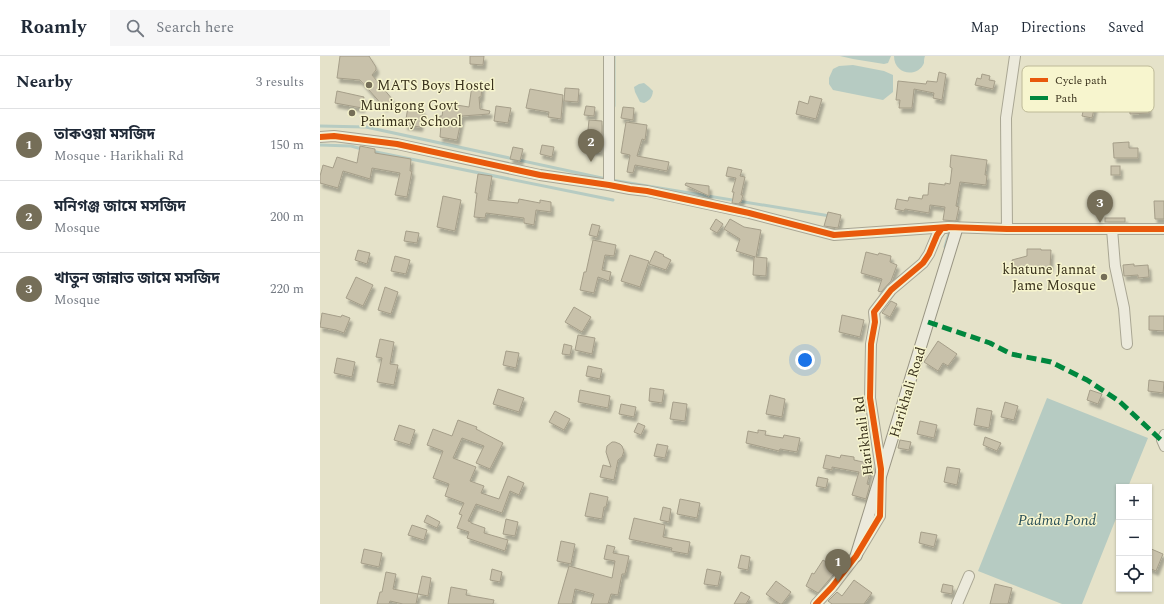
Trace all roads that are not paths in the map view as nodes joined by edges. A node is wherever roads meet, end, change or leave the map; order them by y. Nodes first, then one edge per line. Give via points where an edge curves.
1 (610, 56) edge
2 (1015, 56) edge
3 (320, 136) edge
4 (609, 185) junction
5 (953, 227) junction
6 (1007, 229) junction
7 (1112, 229) junction
8 (1164, 229) edge
9 (1127, 344) dead end
10 (856, 556) junction
11 (969, 576) dead end
12 (816, 604) edge
13 (957, 604) edge

1 - 4 street
2 - 6 street via 1006,118
3 - 4 street via 397,144 540,175
4 - 5 street via 749,213 834,235
5 - 6 street
5 - 10 main road, Harikhali Road
5 - 10 street, Harikhali Rd via 942,228 923,263 892,290 874,312 870,398 881,469 880,516
6 - 7 street
7 - 8 street
7 - 9 street
10 - 12 street, Harikhali Rd
11 - 13 street

